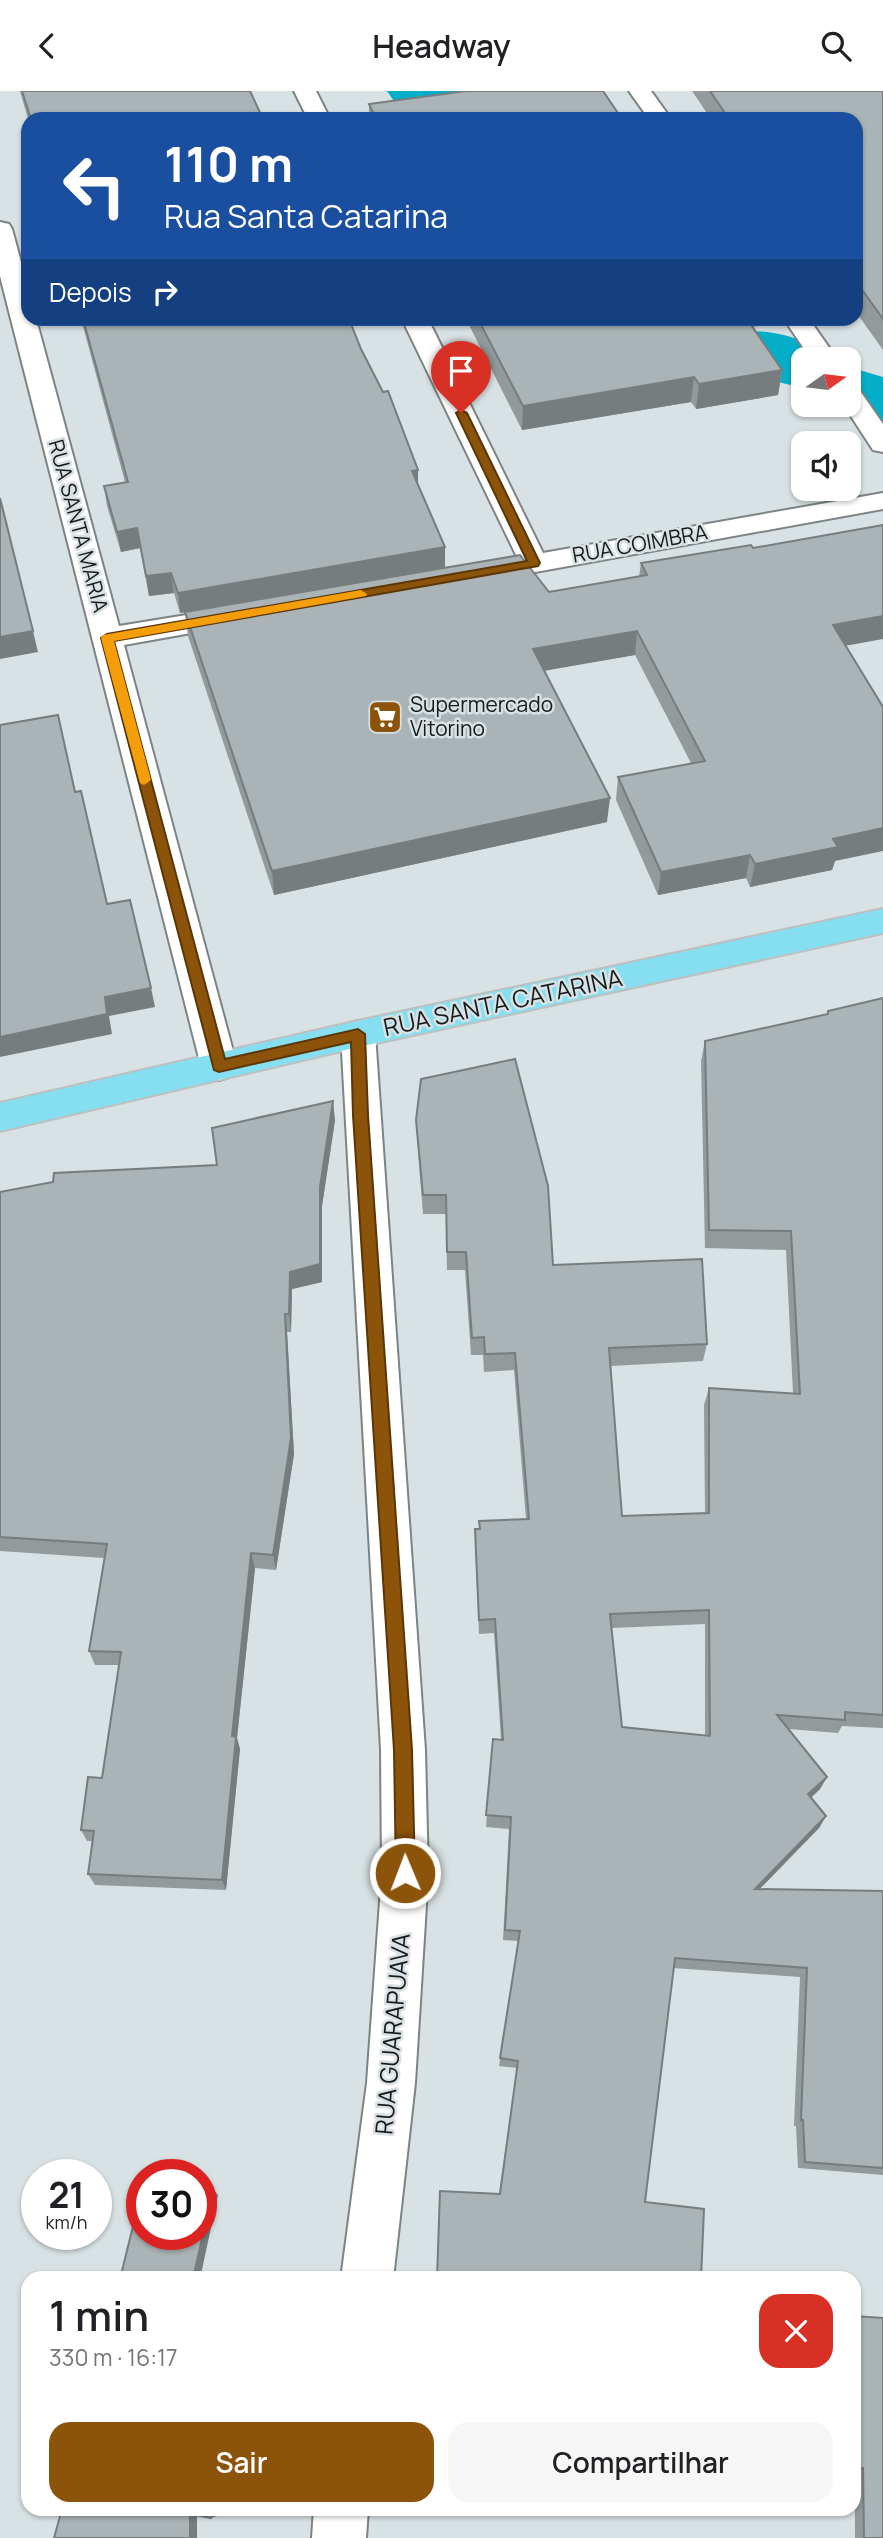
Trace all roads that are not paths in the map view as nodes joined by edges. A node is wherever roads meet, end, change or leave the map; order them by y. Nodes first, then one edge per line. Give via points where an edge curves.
1 (305, 91) edge
2 (640, 91) edge
3 (316, 112) edge
4 (655, 112) edge
5 (0, 229) edge
6 (21, 309) edge
7 (25, 326) edge
8 (418, 326) edge
9 (802, 326) edge
10 (816, 347) edge
11 (861, 412) edge
12 (883, 444) edge
13 (883, 501) edge
14 (534, 563) junction
15 (453, 577) edge
16 (262, 611) edge
17 (107, 638) junction
18 (883, 921) edge
19 (358, 1034) junction
20 (219, 1066) junction
21 (0, 1117) edge
22 (368, 2271) edge
23 (341, 2516) edge
24 (339, 2538) edge

1 - 3 street
2 - 4 street
5 - 6 street, RUA SANTA MARIA
7 - 17 street, RUA SANTA MARIA
8 - 14 street
9 - 10 street
11 - 12 street
13 - 14 street, RUA COIMBRA
14 - 15 street, RUA COIMBRA
16 - 17 street
17 - 20 street, RUA SANTA MARIA
18 - 19 main road, RUA SANTA CATARINA
19 - 20 main road, RUA SANTA CATARINA
19 - 22 street, RUA GUARAPUAVA via 403,1750 405,1873 391,2083
20 - 21 main road, RUA SANTA CATARINA
23 - 24 street

